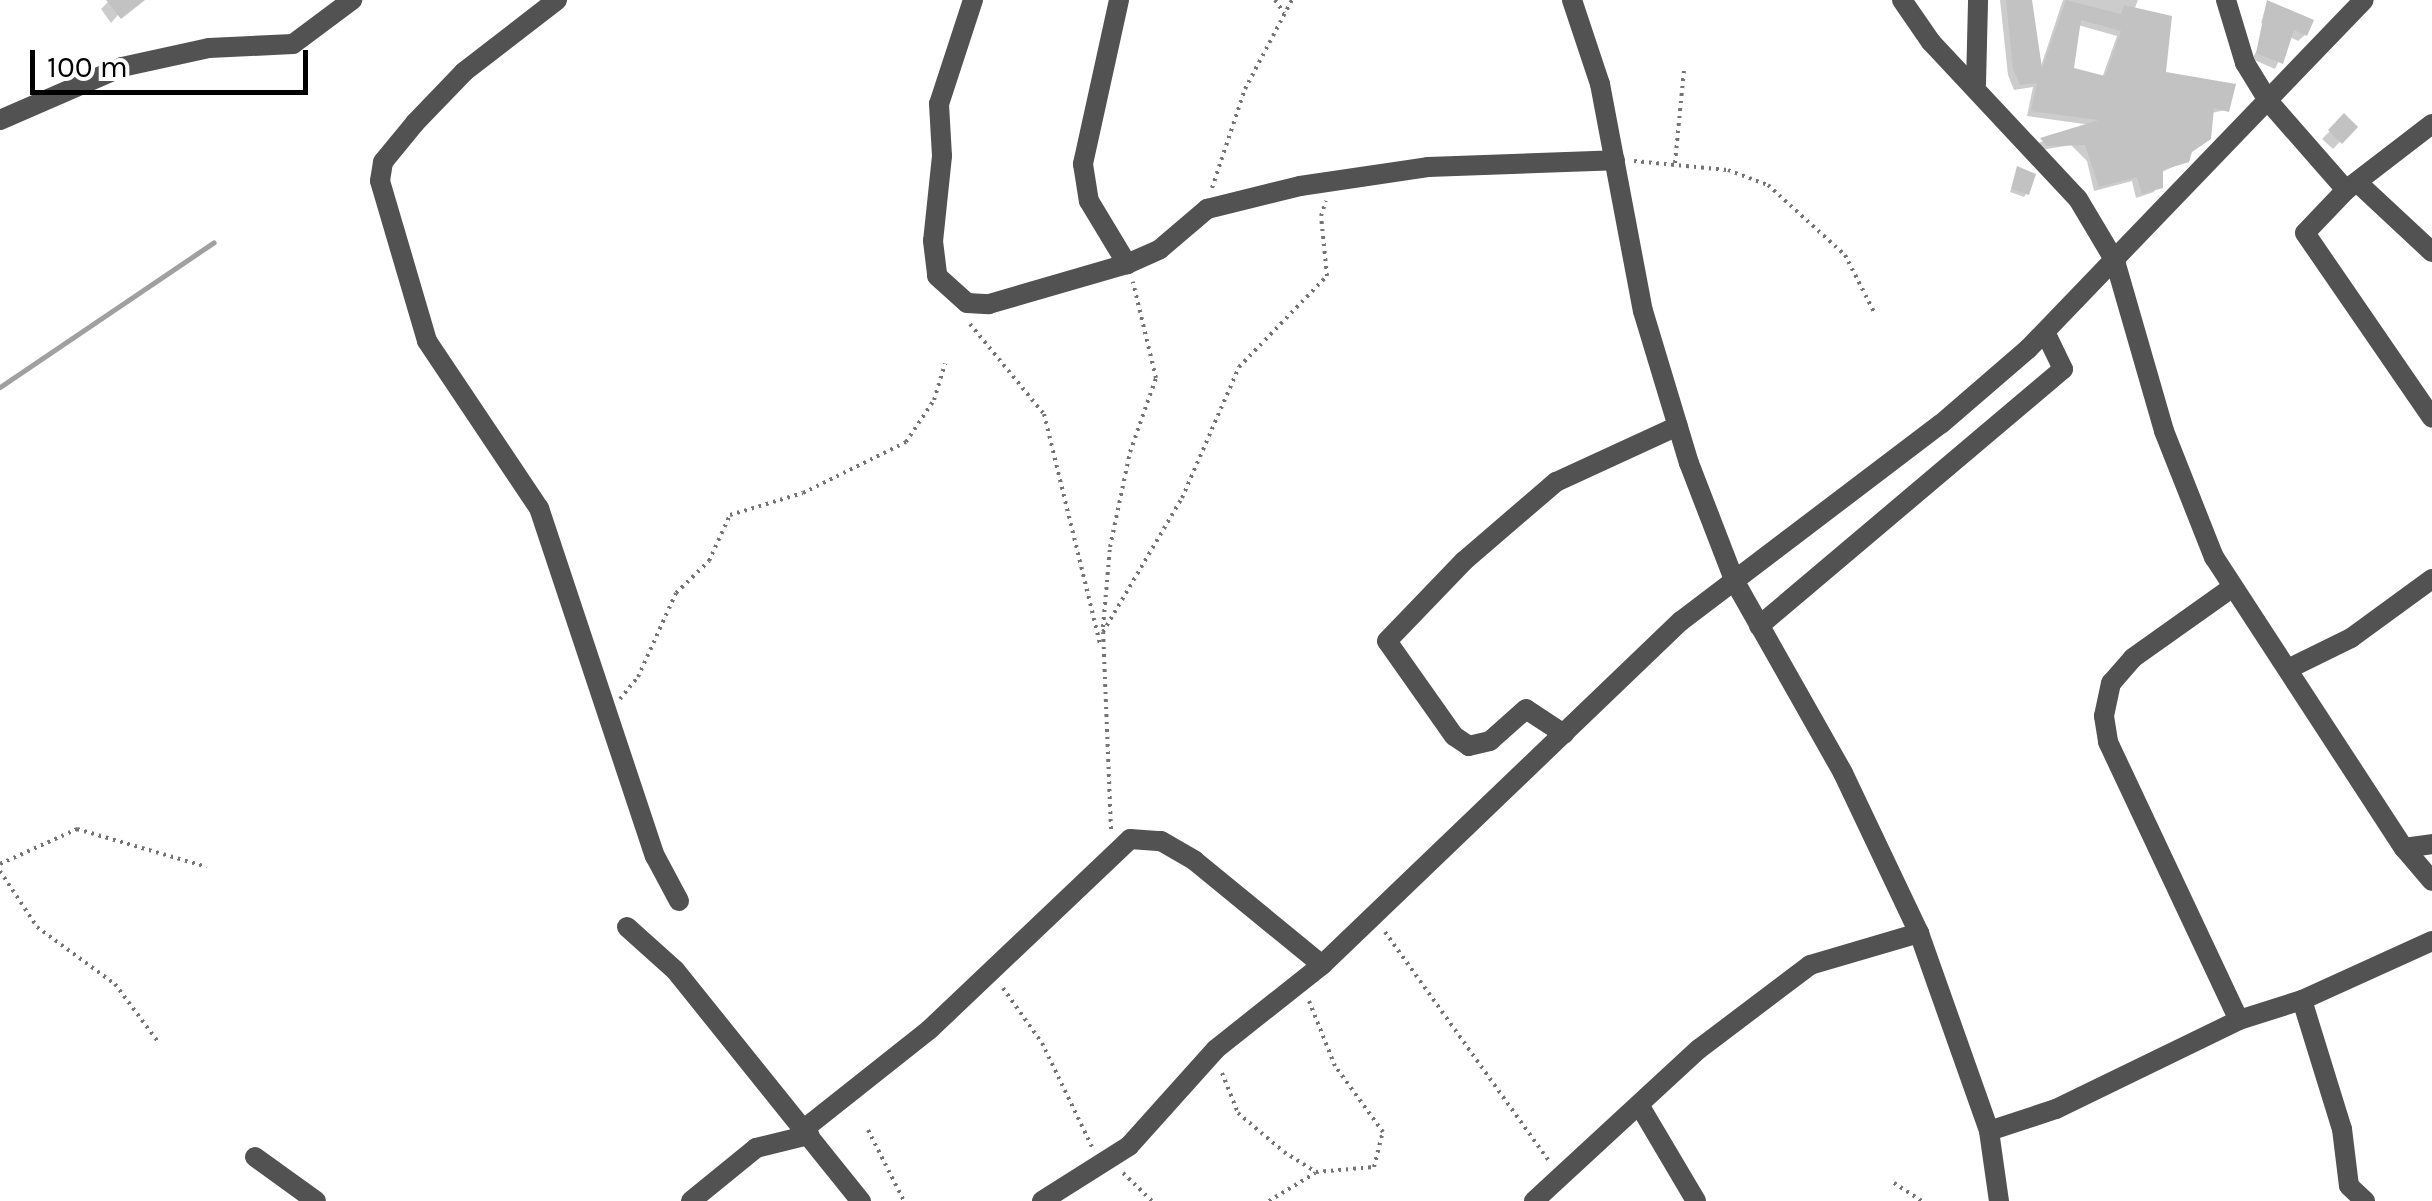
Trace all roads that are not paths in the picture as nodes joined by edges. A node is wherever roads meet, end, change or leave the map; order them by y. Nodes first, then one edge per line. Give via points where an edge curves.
1 (352, 0) edge
2 (557, 0) edge
3 (972, 0) edge
4 (1118, 0) edge
5 (1572, 0) edge
6 (1902, 0) edge
7 (1978, 0) edge
8 (2226, 0) edge
9 (2364, 0) edge
10 (1976, 84) junction
11 (2269, 102) junction
12 (0, 120) edge
13 (2432, 124) edge
14 (1615, 160) junction
15 (2352, 186) junction
16 (2432, 252) edge
17 (2114, 261) junction
18 (1127, 264) junction
19 (2045, 332) junction
20 (2432, 418) edge
21 (1678, 426) junction
22 (2432, 579) edge
23 (1735, 582) junction
24 (2230, 589) junction
25 (1759, 626) junction
26 (2290, 668) junction
27 (1564, 734) junction
28 (2432, 844) edge
29 (2404, 848) junction
30 (2432, 880) edge
31 (679, 902) dead end
32 (627, 927) dead end
33 (1919, 933) junction
34 (2432, 941) edge
35 (1322, 965) junction
36 (2302, 1000) junction
37 (2238, 1020) junction
38 (1641, 1108) junction
39 (1989, 1131) junction
40 (807, 1132) junction
41 (255, 1157) dead end
42 (316, 1201) edge
43 (691, 1201) edge
44 (861, 1201) edge
45 (1042, 1201) edge
46 (1534, 1201) edge
47 (1696, 1201) edge
48 (1999, 1201) edge
49 (2365, 1201) edge

1 - 12 street via 293,44 210,48 122,67
2 - 31 street via 464,72 414,122 383,162 380,181 426,341 538,508 655,856
3 - 18 street via 939,104 937,276 955,298 989,304
4 - 18 street via 1083,164 1089,200
5 - 14 street via 1600,84
6 - 10 street via 1931,42
7 - 10 street
8 - 11 street via 2246,63
9 - 11 street
10 - 17 street via 2070,188
11 - 15 street
11 - 17 street
13 - 15 street
14 - 18 street via 1428,167 1339,180 1206,209 1160,249
14 - 21 street via 1644,312
15 - 16 street
15 - 20 street via 2310,220 2307,243
17 - 19 street
17 - 24 street via 2164,431
19 - 23 street via 1940,424
19 - 25 street via 2062,369
21 - 23 street
21 - 27 street via 1556,482 1464,561 1387,641 1454,736 1470,746 1490,740 1526,709
22 - 26 street via 2352,638
23 - 25 street
23 - 27 street via 1680,621
24 - 26 street
24 - 37 street via 2133,658 2111,684 2104,716 2108,742
25 - 33 street via 1843,773
26 - 29 street
27 - 35 street
28 - 29 street
29 - 30 street
32 - 40 street via 675,970
33 - 38 street via 1810,965 1699,1049
33 - 39 street
34 - 36 street
35 - 40 street via 1161,841 1136,837 1114,848 992,972
35 - 45 street via 1216,1049 1111,1160
36 - 37 street
36 - 49 street via 2342,1129 2349,1186
37 - 39 street via 2056,1109
38 - 46 street
38 - 47 street
39 - 48 street
40 - 43 street via 756,1148
40 - 44 street
41 - 42 street

